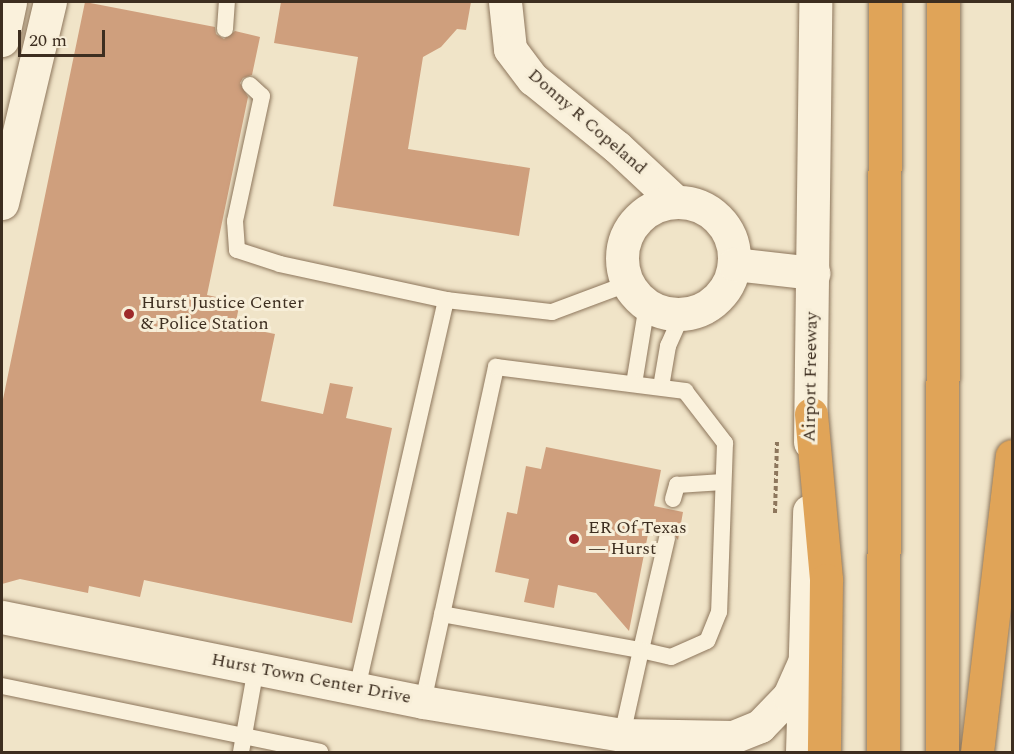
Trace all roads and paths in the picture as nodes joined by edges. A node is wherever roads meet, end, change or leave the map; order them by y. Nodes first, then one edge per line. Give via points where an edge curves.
1 (10, 2) edge
2 (50, 2) edge
3 (227, 2) edge
4 (505, 2) edge
5 (943, 2) edge
6 (821, 9) edge
7 (884, 10) edge
8 (225, 29) dead end
9 (2, 40) edge
10 (250, 85) dead end
11 (675, 201) junction
12 (2, 203) edge
13 (734, 264) junction
14 (813, 273) junction
15 (637, 294) junction
16 (446, 300) junction
17 (682, 314) junction
18 (634, 384) junction
19 (661, 387) junction
20 (811, 414) junction
21 (1012, 456) edge
22 (723, 482) junction
23 (673, 499) dead end
24 (667, 538) dead end
25 (442, 614) junction
26 (2, 617) edge
27 (641, 650) junction
28 (804, 662) junction
29 (256, 668) junction
30 (2, 686) edge
31 (357, 688) junction
32 (423, 702) junction
33 (622, 735) junction
34 (243, 745) edge
35 (320, 753) edge
36 (662, 753) edge
37 (802, 753) edge
38 (824, 753) edge
39 (883, 753) edge
40 (942, 753) edge
41 (977, 753) edge

1 - 9 street
2 - 12 street
3 - 8 lane
4 - 11 street, Donny R Copeland via 510,49 533,79
5 - 40 highway
6 - 14 street, Airport Freeway
7 - 39 highway
10 - 16 lane via 262,96 235,221 237,250 280,264
11 - 13 street, Donny R Copeland via 694,203 712,212 725,226 733,244
11 - 15 street via 656,205 641,215 622,247
13 - 14 street
13 - 17 street via 726,285 711,303
14 - 20 street, Airport Freeway
15 - 16 lane via 552,312
15 - 17 street via 666,313
15 - 18 lane
16 - 31 lane
17 - 19 lane via 668,346
18 - 19 lane
18 - 25 lane via 496,367
19 - 22 lane via 685,391 724,443
20 - 28 street, Airport Freeway
20 - 38 highway via 826,580
21 - 41 highway
22 - 23 lane via 677,485
22 - 27 lane via 719,612 707,641 671,657
24 - 27 lane
25 - 27 lane
25 - 32 lane
26 - 29 street, Hurst Town Center Drive
27 - 33 lane
28 - 33 street, Hurst Town Center Drive via 789,696 765,724 751,730 733,737
28 - 37 street, Airport Freeway
29 - 31 street, Hurst Town Center Drive
29 - 34 lane
30 - 34 lane
31 - 32 street, Hurst Town Center Drive
32 - 33 street, Hurst Town Center Drive
33 - 36 street, Hurst Town Center Drive
34 - 35 lane

